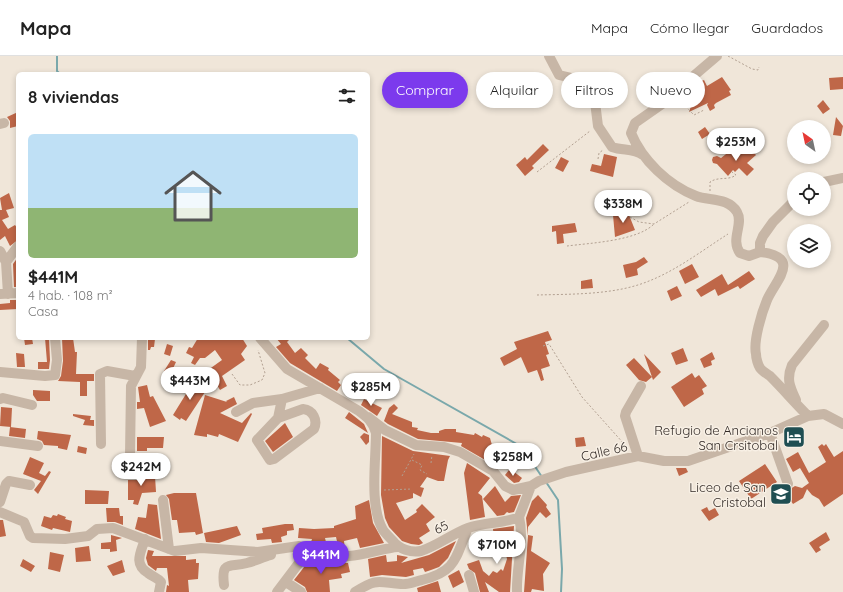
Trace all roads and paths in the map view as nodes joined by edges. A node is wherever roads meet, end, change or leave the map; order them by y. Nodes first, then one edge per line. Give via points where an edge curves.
1 (549, 56) edge
2 (717, 56) edge
3 (728, 56) edge
4 (759, 67) dead end
5 (698, 72) edge
6 (655, 108) edge
7 (686, 108) edge
8 (704, 110) dead end
9 (598, 126) junction
10 (612, 146) junction
11 (646, 158) junction
12 (598, 159) dead end
13 (537, 172) dead end
14 (732, 172) dead end
15 (843, 178) edge
16 (831, 181) edge
17 (696, 196) junction
18 (712, 199) junction
19 (787, 208) edge
20 (630, 217) dead end
21 (654, 224) junction
22 (736, 232) junction
23 (567, 246) dead end
24 (16, 249) edge
25 (0, 251) edge
26 (760, 252) junction
27 (6, 262) junction
28 (9, 294) edge
29 (537, 295) dead end
30 (824, 325) dead end
31 (56, 340) edge
32 (142, 340) edge
33 (261, 340) edge
34 (543, 346) dead end
35 (0, 372) edge
36 (232, 374) dead end
37 (136, 376) junction
38 (641, 386) dead end
39 (320, 388) junction
40 (0, 399) edge
41 (282, 399) junction
42 (32, 405) dead end
43 (799, 407) junction
44 (236, 412) dead end
45 (808, 416) junction
46 (368, 417) junction
47 (278, 418) junction
48 (843, 424) edge
49 (770, 433) junction
50 (0, 441) edge
51 (101, 444) dead end
52 (418, 445) junction
53 (625, 445) dead end
54 (38, 446) dead end
55 (130, 455) dead end
56 (638, 456) junction
57 (411, 460) junction
58 (427, 474) dead end
59 (402, 476) dead end
60 (788, 484) dead end
61 (30, 486) dead end
62 (531, 486) junction
63 (412, 489) dead end
64 (375, 493) junction
65 (163, 500) dead end
66 (0, 502) edge
67 (0, 512) edge
68 (519, 517) junction
69 (468, 528) junction
70 (145, 538) junction
71 (398, 547) junction
72 (280, 548) junction
73 (169, 549) junction
74 (328, 554) junction
75 (305, 555) junction
76 (469, 576) dead end
77 (286, 582) junction
78 (224, 585) dead end
79 (159, 592) edge
80 (270, 592) edge
81 (277, 592) edge
82 (301, 592) edge
83 (355, 592) edge
84 (474, 592) edge
85 (517, 592) edge

1 - 9 street via 559,75 581,81 588,89 595,102
2 - 5 street
3 - 4 path via 752,69 758,70
6 - 11 street via 633,126 631,132
7 - 8 path via 694,115
9 - 10 street
9 - 13 path
10 - 11 street via 636,150
10 - 12 path via 599,153
11 - 17 street via 671,182
14 - 18 path via 736,175 732,178 718,178 710,182
15 - 16 street
17 - 18 street
17 - 21 path
18 - 22 street via 723,201 737,212 740,220
19 - 26 street via 763,236
20 - 21 path via 639,222
21 - 23 path via 614,240
22 - 26 street via 736,245 740,253 749,256
22 - 29 path via 730,232 648,281 623,289
24 - 27 street
25 - 27 street
26 - 43 street via 776,256 783,265 783,271 766,301 756,336 755,353 760,369
27 - 28 street
30 - 43 street via 792,365 789,373 788,382
31 - 35 street via 55,374 45,376
32 - 37 street via 141,367
33 - 36 path via 257,351 264,372 262,380 250,385 240,385
33 - 39 street via 287,369
34 - 53 path via 549,344 582,397
37 - 51 street via 107,371 100,374
37 - 55 street via 131,386
38 - 56 street via 625,416
39 - 41 street
39 - 46 street
40 - 42 street
41 - 44 street via 253,403
41 - 47 street
43 - 45 street
45 - 48 street, Calle 66 via 824,414
45 - 49 street, Calle 66
46 - 52 street via 385,430
46 - 64 street via 376,433
47 - 47 street via 257,440 270,460 314,429 316,424 311,412 303,409
49 - 56 street, Calle 66 via 688,461 664,461
49 - 60 street
50 - 54 street
52 - 57 path
52 - 62 street, Calle 66 via 444,447 460,452 493,470 505,486 513,490
56 - 62 street, Calle 66 via 566,472
57 - 58 path via 422,465 420,470
57 - 59 path
61 - 66 street via 9,481
62 - 68 street
63 - 64 path
64 - 71 street via 378,517 383,530
65 - 73 street
67 - 70 street via 24,522 33,538 66,539 88,536 97,529 106,528 123,530
68 - 69 street, 65 via 506,522
68 - 85 street via 521,552 516,576
69 - 71 street, 65 via 420,551
69 - 83 street via 452,564 439,576 404,584 371,582
70 - 73 street
70 - 79 street via 138,562 148,574 160,580
71 - 74 street via 344,556
72 - 73 street via 258,552 215,548 175,551
72 - 74 street via 299,546
72 - 78 street via 273,554 247,563 225,567
74 - 75 street
75 - 77 street
75 - 80 street
76 - 84 street
77 - 81 street
77 - 82 street

